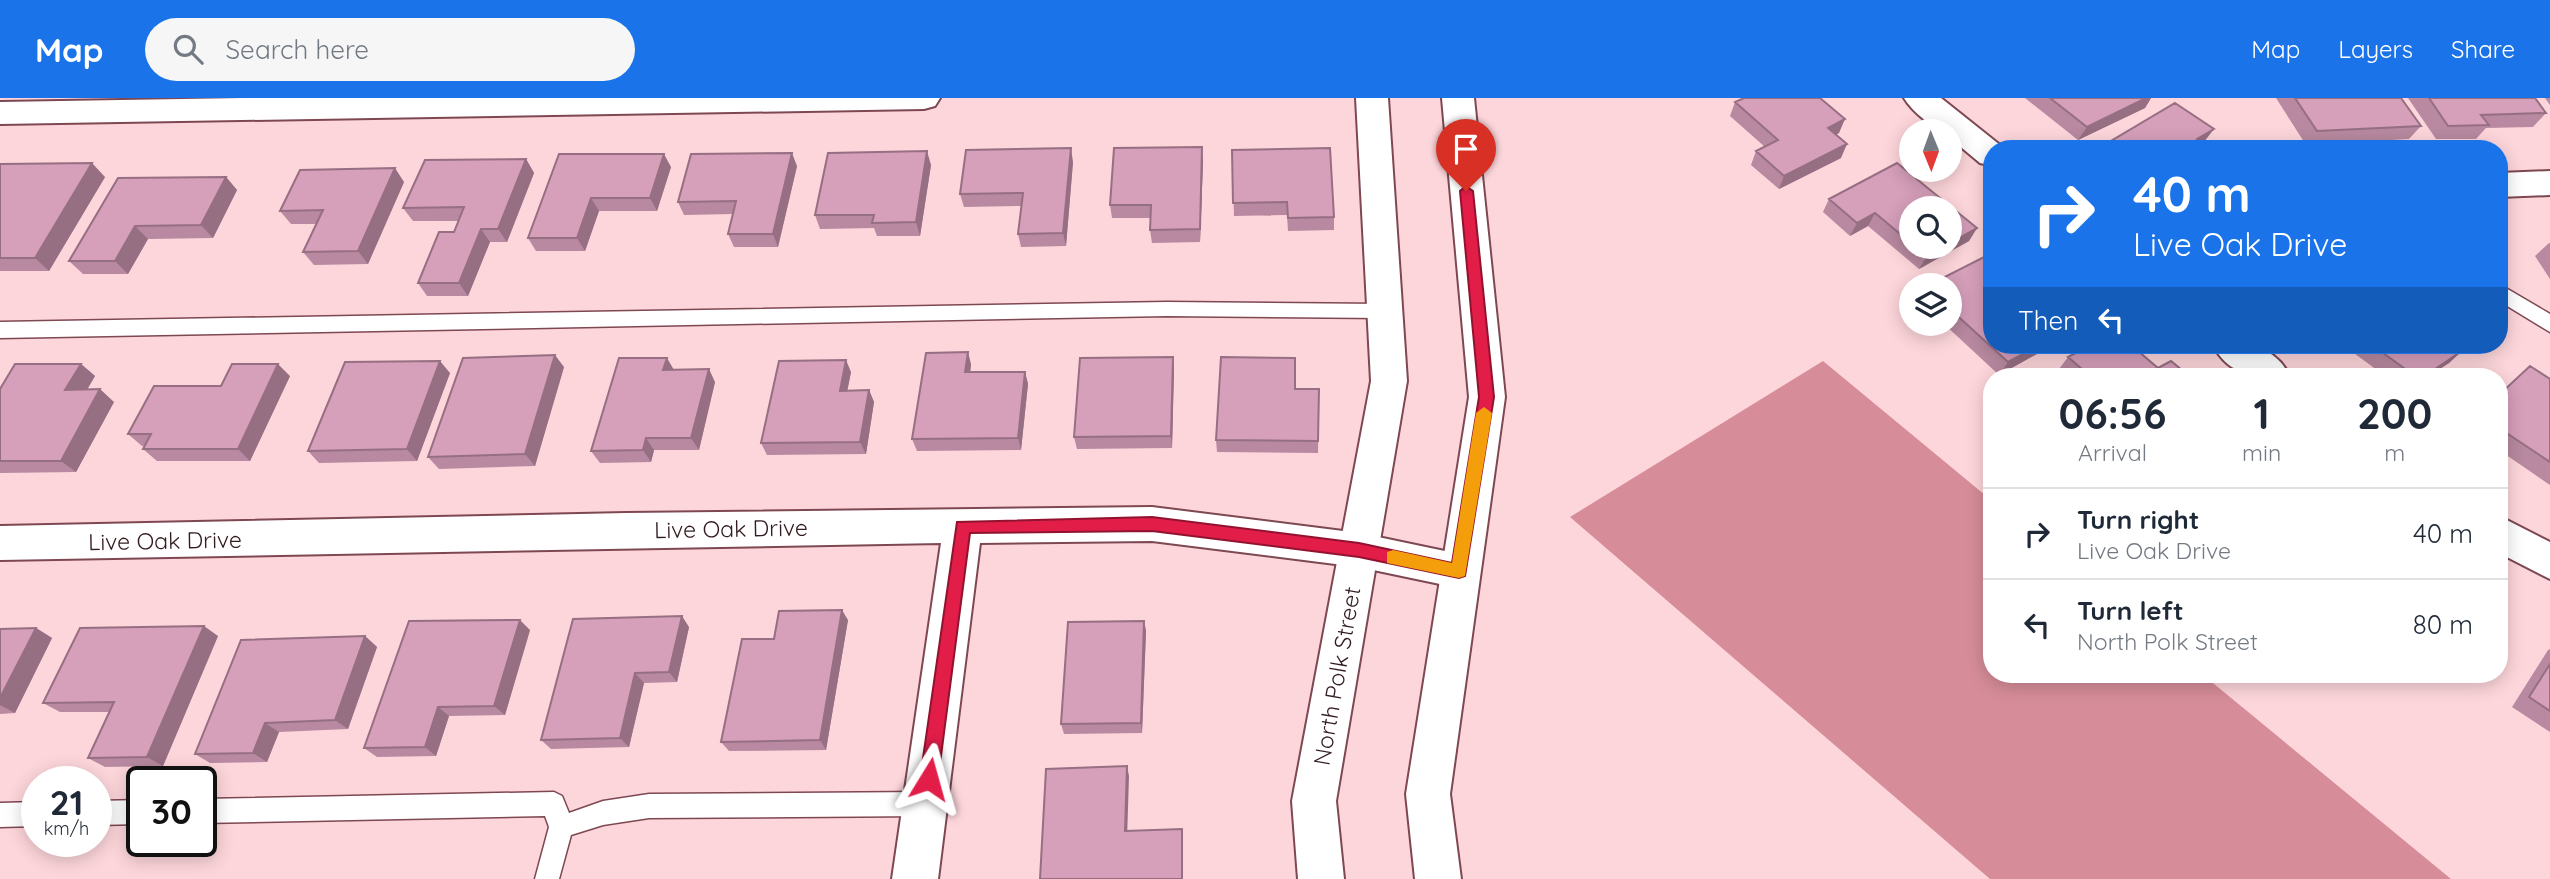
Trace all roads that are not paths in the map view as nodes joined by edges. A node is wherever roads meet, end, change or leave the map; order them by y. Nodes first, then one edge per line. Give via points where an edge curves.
1 (923, 98) edge
2 (1372, 98) edge
3 (1458, 98) edge
4 (1920, 98) edge
5 (672, 100) edge
6 (15, 108) edge
7 (1983, 148) edge
8 (2550, 183) edge
9 (2508, 185) edge
10 (2508, 297) edge
11 (1383, 311) junction
12 (2550, 324) edge
13 (0, 330) edge
14 (2243, 354) edge
15 (2261, 368) edge
16 (963, 526) junction
17 (2508, 538) edge
18 (0, 542) edge
19 (1359, 550) junction
20 (2550, 562) edge
21 (1459, 571) junction
22 (925, 804) junction
23 (217, 811) edge
24 (21, 814) edge
25 (0, 815) edge
26 (561, 827) junction
27 (547, 879) edge
28 (915, 879) edge
29 (1321, 879) edge
30 (1438, 879) edge

1 - 5 street
2 - 11 street, North Polk Street
3 - 21 street via 1487,397
4 - 7 street
5 - 6 street
8 - 9 street
10 - 12 lane
11 - 13 lane via 1153,309
11 - 19 street, North Polk Street via 1389,381
14 - 15 street
16 - 18 street, Live Oak Drive
16 - 19 street, Live Oak Drive via 1152,524
16 - 22 street
17 - 20 street
19 - 21 street, Live Oak Drive
19 - 29 street, North Polk Street via 1314,801
21 - 30 street via 1428,794
22 - 26 lane via 649,806 603,813
22 - 28 street
23 - 26 lane via 554,803
24 - 25 lane
26 - 27 lane

